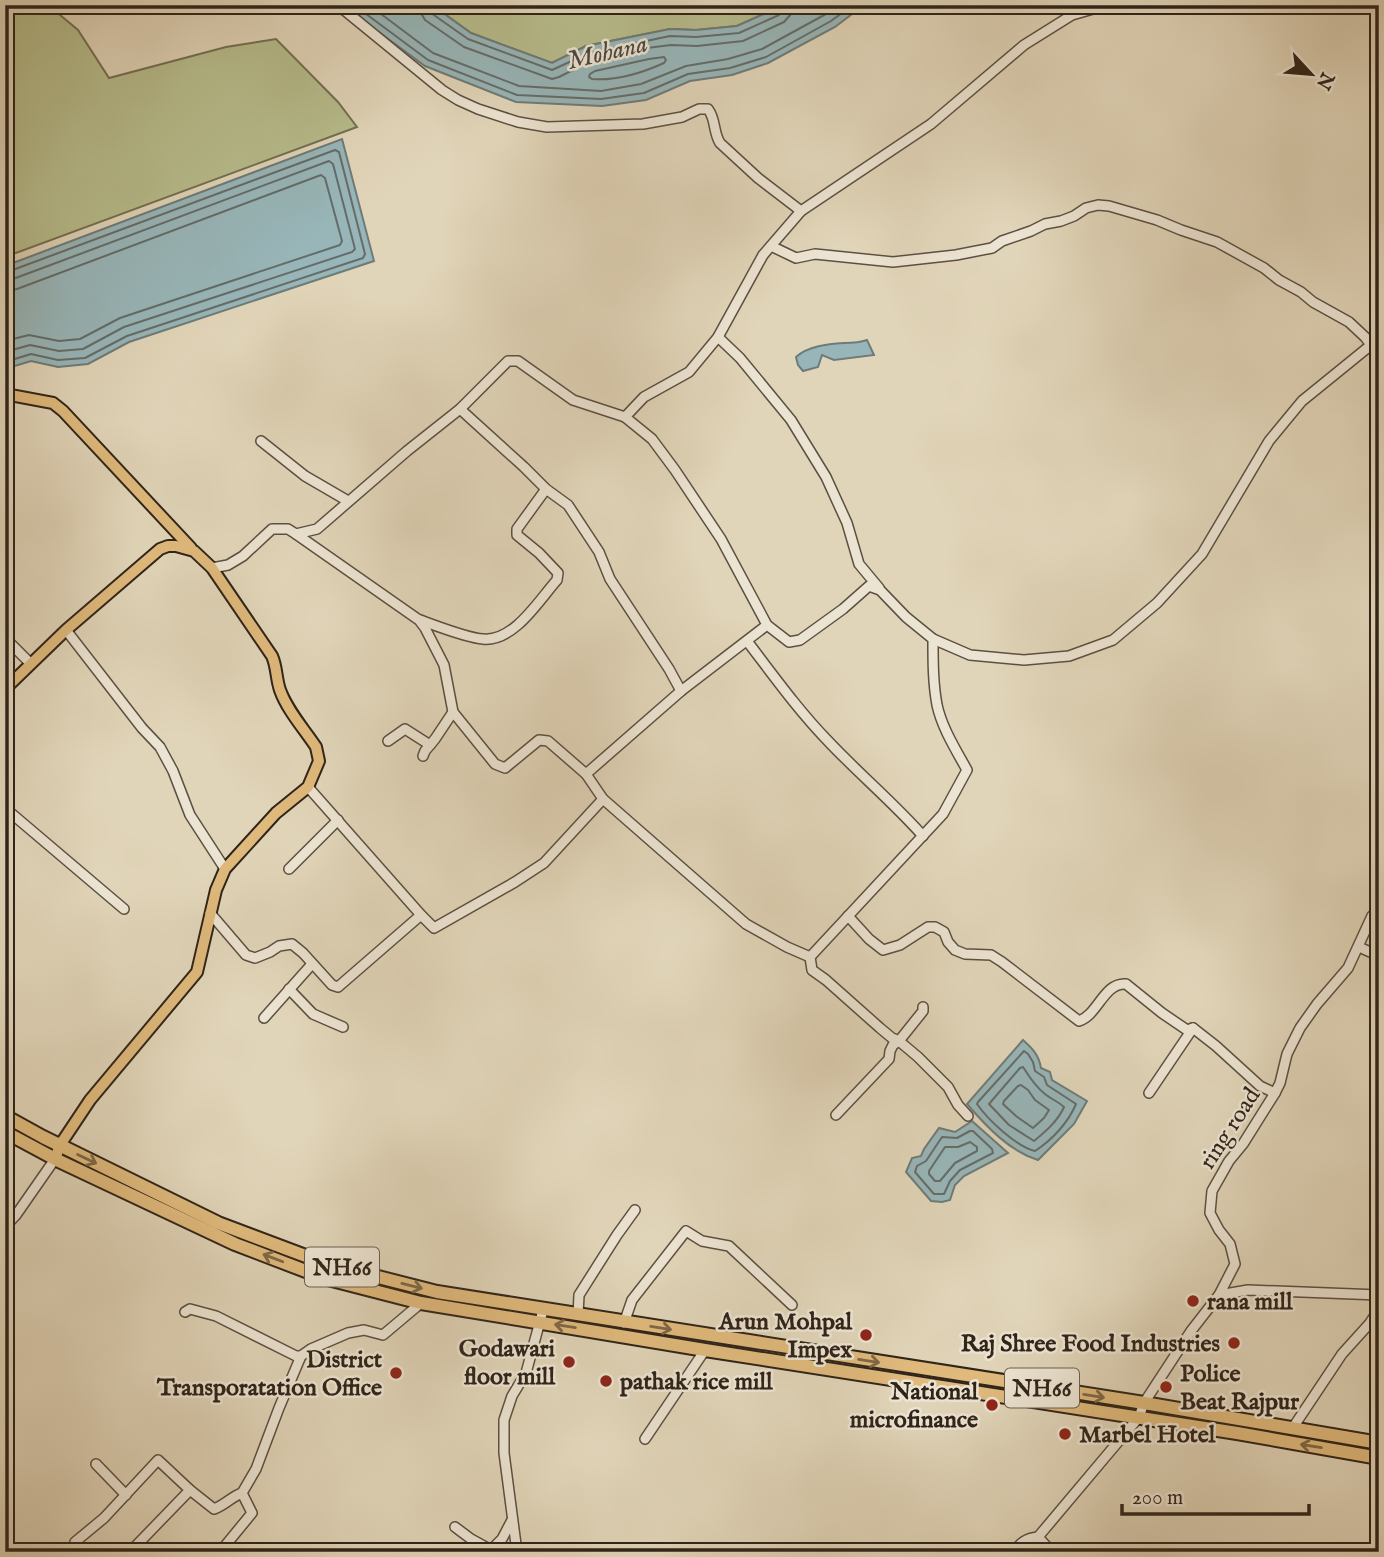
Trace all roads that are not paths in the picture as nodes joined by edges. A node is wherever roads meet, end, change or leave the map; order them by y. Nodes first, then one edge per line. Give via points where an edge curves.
1 (338, 5) edge
2 (1107, 5) edge
3 (801, 211) junction
4 (771, 246) junction
5 (718, 337) junction
6 (1379, 337) edge
7 (1371, 345) junction
8 (5, 394) edge
9 (460, 409) junction
10 (625, 417) junction
11 (261, 441) dead end
12 (546, 489) junction
13 (348, 501) junction
14 (296, 534) junction
15 (194, 551) junction
16 (212, 568) junction
17 (880, 590) junction
18 (419, 620) junction
19 (767, 625) junction
20 (66, 630) junction
21 (5, 638) edge
22 (933, 639) junction
23 (747, 641) junction
24 (31, 664) junction
25 (5, 689) edge
26 (681, 691) junction
27 (453, 712) junction
28 (388, 741) dead end
29 (430, 745) junction
30 (423, 756) dead end
31 (586, 774) junction
32 (307, 787) junction
33 (603, 799) junction
34 (5, 807) edge
35 (338, 820) junction
36 (923, 836) junction
37 (225, 869) junction
38 (289, 869) dead end
39 (124, 909) dead end
40 (1379, 909) edge
41 (210, 913) junction
42 (421, 915) junction
43 (848, 916) junction
44 (1359, 947) junction
45 (1379, 956) edge
46 (810, 957) junction
47 (313, 964) junction
48 (289, 989) junction
49 (923, 1007) dead end
50 (264, 1018) dead end
51 (342, 1027) dead end
52 (1193, 1028) junction
53 (899, 1041) junction
54 (1149, 1093) dead end
55 (1275, 1093) junction
56 (836, 1115) dead end
57 (5, 1116) edge
58 (968, 1116) dead end
59 (5, 1132) edge
60 (60, 1145) junction
61 (55, 1159) junction
62 (635, 1210) dead end
63 (5, 1227) edge
64 (1219, 1295) junction
65 (1379, 1295) edge
66 (421, 1303) junction
67 (792, 1305) dead end
68 (1379, 1308) edge
69 (185, 1312) dead end
70 (578, 1315) junction
71 (541, 1316) junction
72 (624, 1322) junction
73 (705, 1350) junction
74 (301, 1356) junction
75 (1144, 1404) junction
76 (1139, 1417) junction
77 (1292, 1429) junction
78 (645, 1439) dead end
79 (1379, 1443) edge
80 (1379, 1458) edge
81 (96, 1464) dead end
82 (190, 1490) junction
83 (242, 1493) junction
84 (126, 1495) junction
85 (512, 1520) junction
86 (455, 1527) dead end
87 (1038, 1538) junction
88 (75, 1542) dead end
89 (130, 1552) edge
90 (220, 1552) edge
91 (517, 1552) edge
92 (1014, 1552) edge
93 (1052, 1552) edge

1 - 3 street via 442,90 517,122 547,127 630,124 708,109 720,143
2 - 3 street via 1072,15 1024,45 931,124
3 - 4 street
4 - 5 street
4 - 7 street via 796,258 815,254 893,262 956,255 992,248 1086,208 1109,206 1217,242 1349,322
5 - 10 street via 689,372 644,397
5 - 17 street via 791,420 826,477 859,564
6 - 7 street
7 - 22 street via 1302,401 1269,441 1202,554 1157,603 1112,640 1069,656 1024,660 970,655
8 - 15 main road via 53,403 64,411
9 - 10 street via 508,361 518,361 573,400
9 - 12 street
9 - 13 street
10 - 19 street via 652,439 675,470 721,539
11 - 13 street via 305,476
12 - 18 street via 517,535 558,573 557,580 519,625 493,639 482,639
12 - 26 street via 568,505 585,530 610,579
13 - 14 street via 317,529
14 - 16 street via 288,528 272,528 243,556
14 - 18 street
15 - 16 main road
15 - 20 main road via 168,545 160,549
16 - 32 main road via 272,656 279,688 318,752 319,761
17 - 19 street via 869,586 800,640 789,642
17 - 22 street
18 - 27 street via 443,665
19 - 23 street
20 - 24 main road
20 - 37 street via 160,747 190,815
21 - 24 street
22 - 36 street via 937,708 967,770 943,814
23 - 26 street
23 - 36 street via 828,741
24 - 25 main road
26 - 31 street
27 - 29 street
27 - 31 street via 495,764 505,768 539,740 548,741
28 - 29 street via 405,729
29 - 30 street
31 - 33 street
32 - 35 street
32 - 37 main road via 276,813
33 - 42 street via 544,863 515,882 434,928
33 - 46 street via 746,924
34 - 39 street
35 - 38 street
35 - 42 street
36 - 43 street
37 - 41 main road
40 - 44 street, ring road
41 - 47 street via 246,955 255,958 292,944
41 - 60 main road via 197,972 90,1100
42 - 47 street via 338,987
43 - 46 street
43 - 52 street via 883,950 935,927 956,950 990,955 1079,1021 1119,983 1187,1030
44 - 45 street
44 - 55 street, ring road via 1300,1028
46 - 53 street via 812,970
47 - 48 street
48 - 50 street
48 - 51 street via 313,1014
49 - 53 street
52 - 54 street
52 - 55 street via 1260,1086
53 - 56 street via 889,1059
53 - 58 street via 948,1087
55 - 64 street, ring road via 1212,1191 1210,1213 1230,1244 1235,1264
57 - 60 highway, NH66
59 - 61 highway, NH66
60 - 61 main road
60 -> 71 highway, NH66 via 218,1223 327,1264
61 - 63 street
66 -> 61 highway, NH66 via 324,1278 235,1244
62 - 70 street via 579,1295
64 - 65 street via 1248,1290
64 - 75 street, ring road
66 - 71 highway, NH66
66 - 74 street via 383,1335 364,1330 348,1333
67 - 72 street via 729,1246 702,1241 686,1231 632,1300
68 - 77 street
69 - 74 street via 190,1309 216,1316
70 - 71 highway, NH66
70 - 72 highway, NH66
73 -> 71 highway, NH66
71 - 85 street via 526,1373 504,1420
72 -> 75 highway, NH66
73 - 76 highway, NH66
73 - 78 street
74 - 83 street
75 - 76 street, ring road
75 - 77 highway, NH66
80 -> 76 highway, NH66
76 - 87 street, ring road
77 - 79 highway, NH66
81 - 84 street
82 - 83 street via 214,1509
82 - 84 street via 158,1460
82 - 89 street
83 - 90 street via 252,1513
84 - 88 street
85 - 86 street via 491,1550
85 - 91 street
87 - 92 street, ring road via 1029,1538
87 - 93 street

